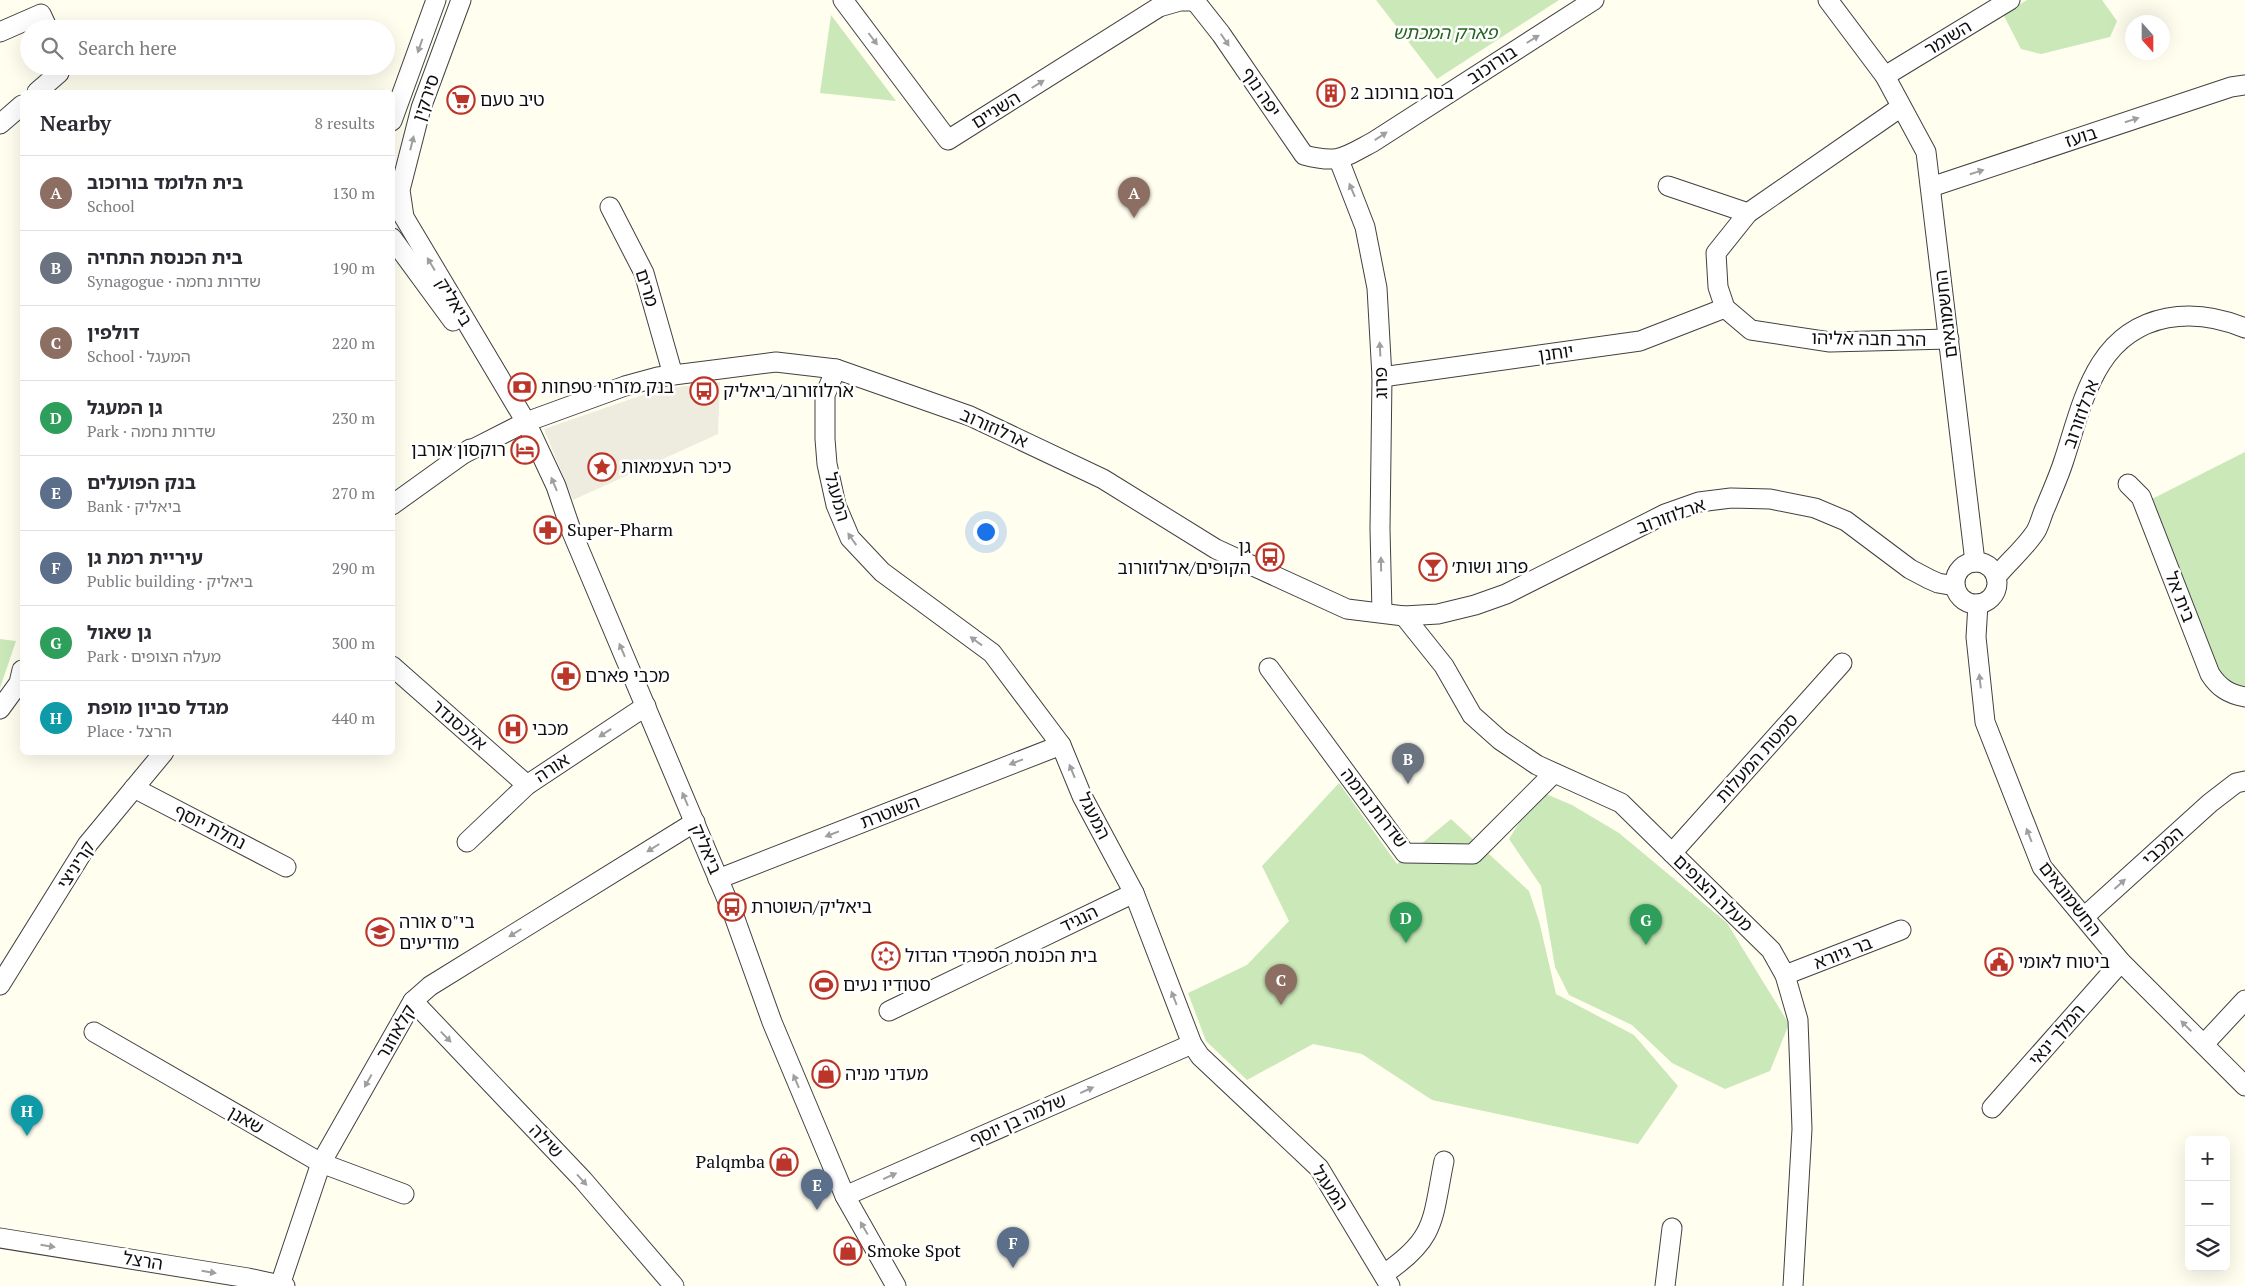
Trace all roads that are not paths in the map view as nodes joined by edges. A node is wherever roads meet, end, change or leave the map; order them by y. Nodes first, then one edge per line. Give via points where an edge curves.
1 (436, 0) edge
2 (461, 0) edge
3 (843, 0) edge
4 (1594, 0) edge
5 (1828, 0) edge
6 (2010, 0) edge
7 (1195, 1) edge
8 (27, 20) edge
9 (44, 20) edge
10 (20, 23) edge
11 (0, 32) edge
12 (57, 75) edge
13 (1885, 76) junction
14 (2240, 84) edge
15 (39, 90) edge
16 (20, 107) edge
17 (1901, 107) junction
18 (395, 113) edge
19 (0, 124) edge
20 (1339, 160) junction
21 (1668, 186) dead end
22 (1931, 187) junction
23 (396, 192) edge
24 (610, 207) dead end
25 (1748, 213) junction
26 (395, 242) edge
27 (1725, 308) junction
28 (2245, 328) edge
29 (1949, 339) junction
30 (836, 369) junction
31 (665, 376) junction
32 (1382, 377) junction
33 (523, 417) junction
34 (2128, 484) dead end
35 (395, 503) edge
36 (1975, 562) junction
37 (1996, 577) junction
38 (1955, 586) junction
39 (1978, 604) junction
40 (1382, 612) junction
41 (1404, 616) junction
42 (1842, 663) dead end
43 (1269, 668) dead end
44 (396, 669) edge
45 (20, 679) edge
46 (2245, 697) edge
47 (646, 706) junction
48 (0, 709) edge
49 (1061, 745) junction
50 (162, 755) edge
51 (1554, 773) junction
52 (2245, 781) edge
53 (527, 784) junction
54 (134, 788) junction
55 (695, 822) junction
56 (468, 842) dead end
57 (1672, 853) junction
58 (286, 867) dead end
59 (718, 879) junction
60 (1134, 893) junction
61 (2084, 917) junction
62 (1901, 930) dead end
63 (2121, 962) junction
64 (1785, 975) junction
65 (0, 985) edge
66 (2245, 1000) edge
67 (413, 1001) junction
68 (889, 1011) dead end
69 (94, 1032) dead end
70 (1192, 1044) junction
71 (2204, 1044) junction
72 (2245, 1086) edge
73 (1992, 1108) dead end
74 (1444, 1161) dead end
75 (321, 1163) junction
76 (404, 1194) dead end
77 (845, 1196) junction
78 (1672, 1228) dead end
79 (0, 1238) edge
80 (1387, 1280) edge
81 (248, 1282) edge
82 (283, 1285) edge
83 (674, 1286) edge
84 (896, 1286) edge
85 (1665, 1286) edge
86 (1793, 1286) edge

1 -> 18 street, סירקין
23 -> 2 street, סירקין via 421,108
3 -> 7 street, השניים via 948,140 1159,7
20 -> 4 street, בורוכוב via 1373,142
5 - 13 street, החשמונאים
6 - 13 street, השומר
7 -> 20 street, יפה נוף via 1304,156
8 - 9 street via 41,14
10 - 11 street
12 - 15 street
13 - 17 street, החשמונאים
22 -> 14 street, בועז
16 - 19 street
17 - 22 street, החשמונאים via 1926,152
17 - 25 street
32 -> 20 street, פרוג via 1377,288 1366,227
21 - 25 street
22 - 29 street, החשמונאים
33 -> 23 street, ביאליק via 404,216
24 - 31 street, מרים via 644,273
25 - 27 street via 1716,253 1718,287
26 - 33 street, ביאליק
27 - 29 street, הרב חבה אליהו via 1750,330 1830,342
27 - 32 street, יוחנן via 1640,341
28 - 37 street, ארלוזורוב via 2212,318 2179,316 2156,320 2132,331 2116,345 2084,393 2064,461 2036,531
29 - 36 street, החשמונאים
30 - 31 street, ארלוזורוב via 776,362
30 - 40 street, ארלוזורוב via 970,416 1103,479 1216,549 1324,600 1347,609
49 -> 30 street, המעגל via 992,653 882,572 850,538 836,505 827,464 825,395
31 - 33 street, ארלוזורוב via 628,377
40 -> 32 street, פרוג
33 - 35 street via 461,455
47 -> 33 street, ביאליק via 571,530 556,486
34 - 46 street, בית אל via 2141,498 2210,674 2218,686 2233,695
36 - 37 street via 1988,566
36 - 38 street via 1957,572
37 - 39 street via 1997,584 1991,598
38 - 39 street via 1965,602
38 - 41 street, ארלוזורוב via 1938,583 1910,569 1846,521 1815,508 1770,499 1731,498 1699,502 1665,514 1506,594 1438,614
61 -> 39 street, החשמונאים via 2042,868 1985,722 1976,638
40 - 41 street, ארלוזורוב
41 - 51 street, מעלה הצופים via 1444,666 1472,715 1500,740
42 - 57 street, סמטת המעלות
43 - 51 street, שדרות נחמה via 1405,853 1473,854
44 - 53 street, אלכסנדר
45 - 48 street
47 -> 53 street, אורה
55 -> 47 street, ביאליק
49 -> 59 street, השוטרת
60 -> 49 street, המעגל via 1082,796
50 - 54 street, קריניצי
51 - 57 street, מעלה הצופים via 1622,803
61 -> 52 street, המכבי via 2210,803 2236,783
53 - 56 street, אורה
54 - 58 street, נחלת יוסף
54 - 65 street, קריניצי via 87,845
55 - 59 street, ביאליק
55 -> 67 street, קלאוזנר via 430,986
57 - 64 street, מעלה הצופים via 1771,950
77 -> 59 street, ביאליק via 772,1022
60 - 68 street, הנגיד
70 -> 60 street, המעגל
61 - 63 street, החשמונאים
62 - 64 street, בר גיורא
71 -> 63 street, החשמונאים
63 - 73 street, המלך ינאי
64 - 86 street, מעלה הצופים via 1798,1020 1802,1128
66 - 71 street
67 -> 75 street, קלאוזנר
67 -> 83 street, שילה via 583,1180
69 - 75 street, שאנן
77 -> 70 street, שלמה בן יוסף
70 - 80 street, המעגל via 1200,1056 1319,1168
71 - 72 street, החשמונאים
74 - 80 street, המעגל via 1427,1234
75 - 76 street, שאנן
75 - 82 street, קלאוזנר
84 -> 77 street, ביאליק
78 - 85 street
79 -> 81 street, הרצל
81 - 82 street, הרצל

